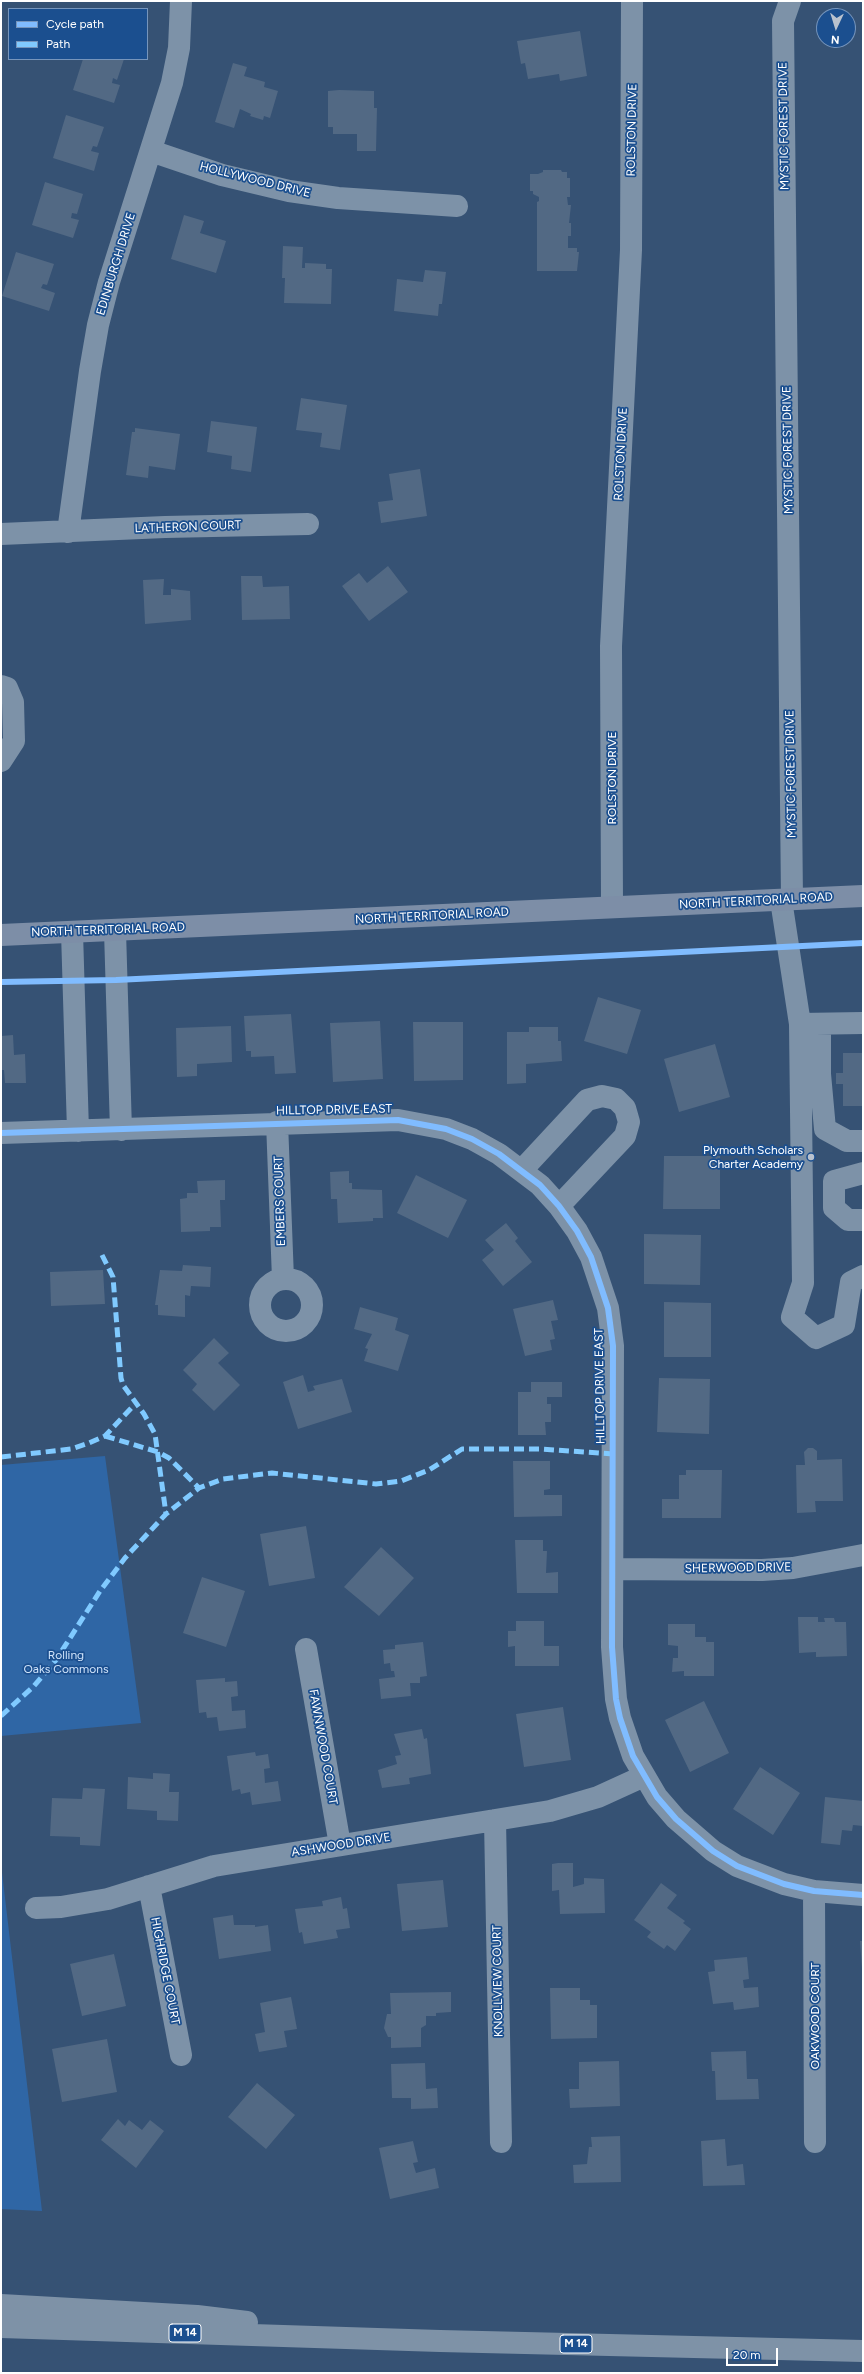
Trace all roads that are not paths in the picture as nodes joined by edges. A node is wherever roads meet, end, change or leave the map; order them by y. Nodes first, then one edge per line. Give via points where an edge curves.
1 (181, 1) edge
2 (632, 1) edge
3 (790, 1) edge
4 (151, 151) junction
5 (457, 206) dead end
6 (308, 524) dead end
7 (68, 532) junction
8 (1, 534) edge
9 (1, 686) edge
10 (1, 761) edge
11 (863, 896) edge
12 (787, 900) junction
13 (612, 907) junction
14 (115, 931) junction
15 (72, 932) junction
16 (1, 935) edge
17 (863, 1023) edge
18 (810, 1024) junction
19 (277, 1122) junction
20 (121, 1130) junction
21 (78, 1131) junction
22 (1, 1133) edge
23 (863, 1141) edge
24 (522, 1170) junction
25 (863, 1173) edge
26 (559, 1206) junction
27 (863, 1220) edge
28 (863, 1276) edge
29 (283, 1279) dead end
30 (863, 1555) edge
31 (613, 1569) junction
32 (306, 1649) dead end
33 (644, 1776) junction
34 (495, 1820) junction
35 (340, 1845) junction
36 (149, 1886) junction
37 (814, 1891) junction
38 (863, 1895) edge
39 (36, 1908) dead end
40 (181, 2055) dead end
41 (501, 2142) dead end
42 (815, 2142) dead end
43 (1, 2305) edge
44 (1, 2327) edge
45 (369, 2339) junction
46 (863, 2350) edge

1 - 4 street, EDINBURGH DRIVE via 179,48 172,82
2 - 13 street, ROLSTON DRIVE via 631,250 611,646
3 - 12 street, MYSTIC FOREST DRIVE via 783,21
4 - 5 street, HOLLYWOOD DRIVE via 222,175 289,191 338,198
4 - 7 street, EDINBURGH DRIVE via 109,282 98,325
6 - 7 street, LATHERON COURT
7 - 8 street, LATHERON COURT
9 - 10 street via 7,688 13,702 14,741
11 - 12 main road, NORTH TERRITORIAL ROAD
12 - 13 main road, NORTH TERRITORIAL ROAD
12 - 18 street, MYSTIC FOREST DRIVE
13 - 14 main road, NORTH TERRITORIAL ROAD
14 - 15 main road, NORTH TERRITORIAL ROAD
14 - 20 street
15 - 16 main road, NORTH TERRITORIAL ROAD
15 - 21 street
17 - 18 street
18 - 23 street via 820,1074 825,1129 847,1141
18 - 28 street via 803,1283 792,1317 816,1338 844,1325 851,1282
19 - 20 street, HILLTOP DRIVE EAST
19 - 24 street, HILLTOP DRIVE EAST via 377,1119 418,1122 472,1139
19 - 29 street, EMBERS COURT
20 - 21 street, HILLTOP DRIVE EAST
21 - 22 street, HILLTOP DRIVE EAST
24 - 26 street, HILLTOP DRIVE EAST
24 - 26 street via 587,1100 602,1096 616,1099 625,1108 629,1122 625,1136
25 - 27 street via 834,1181 834,1208 848,1220
26 - 31 street, HILLTOP DRIVE EAST via 591,1257 608,1308 613,1346
30 - 31 street, SHERWOOD DRIVE via 793,1568 762,1570
31 - 33 street, HILLTOP DRIVE EAST via 612,1647 616,1699 626,1738
32 - 35 street, FAWNWOOD COURT
33 - 34 street, ASHWOOD DRIVE via 576,1805
33 - 37 street, HILLTOP DRIVE EAST via 676,1819 713,1851 737,1866 763,1877
34 - 35 street, ASHWOOD DRIVE
34 - 41 street, KNOLLVIEW COURT
35 - 36 street, ASHWOOD DRIVE via 214,1866
36 - 39 street, ASHWOOD DRIVE via 88,1904
36 - 40 street, HIGHRIDGE COURT
37 - 38 street, HILLTOP DRIVE EAST
37 - 42 street, OAKWOOD COURT
43 - 45 highway via 197,2316
44 - 45 highway, M 14
45 - 46 highway, M 14

